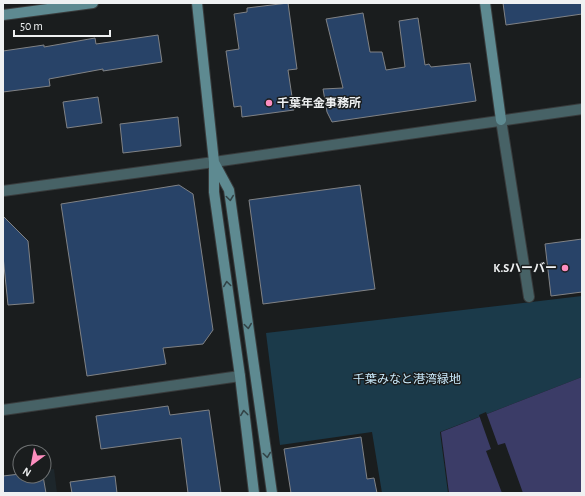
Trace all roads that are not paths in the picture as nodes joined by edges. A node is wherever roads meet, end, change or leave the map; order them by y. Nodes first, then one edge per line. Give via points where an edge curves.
1 (93, 3) edge
2 (197, 3) edge
3 (485, 3) edge
4 (3, 15) edge
5 (582, 109) edge
6 (501, 120) junction
7 (214, 162) junction
8 (3, 191) edge
9 (529, 297) dead end
10 (240, 376) junction
11 (3, 410) edge
12 (254, 493) edge
13 (272, 493) edge

1 - 4 street
2 - 7 street
3 - 6 street
5 - 6 street
6 - 7 street
6 - 9 street
7 - 8 street
10 -> 7 street via 214,192
7 -> 13 street via 229,190
10 - 11 street
12 -> 10 street

